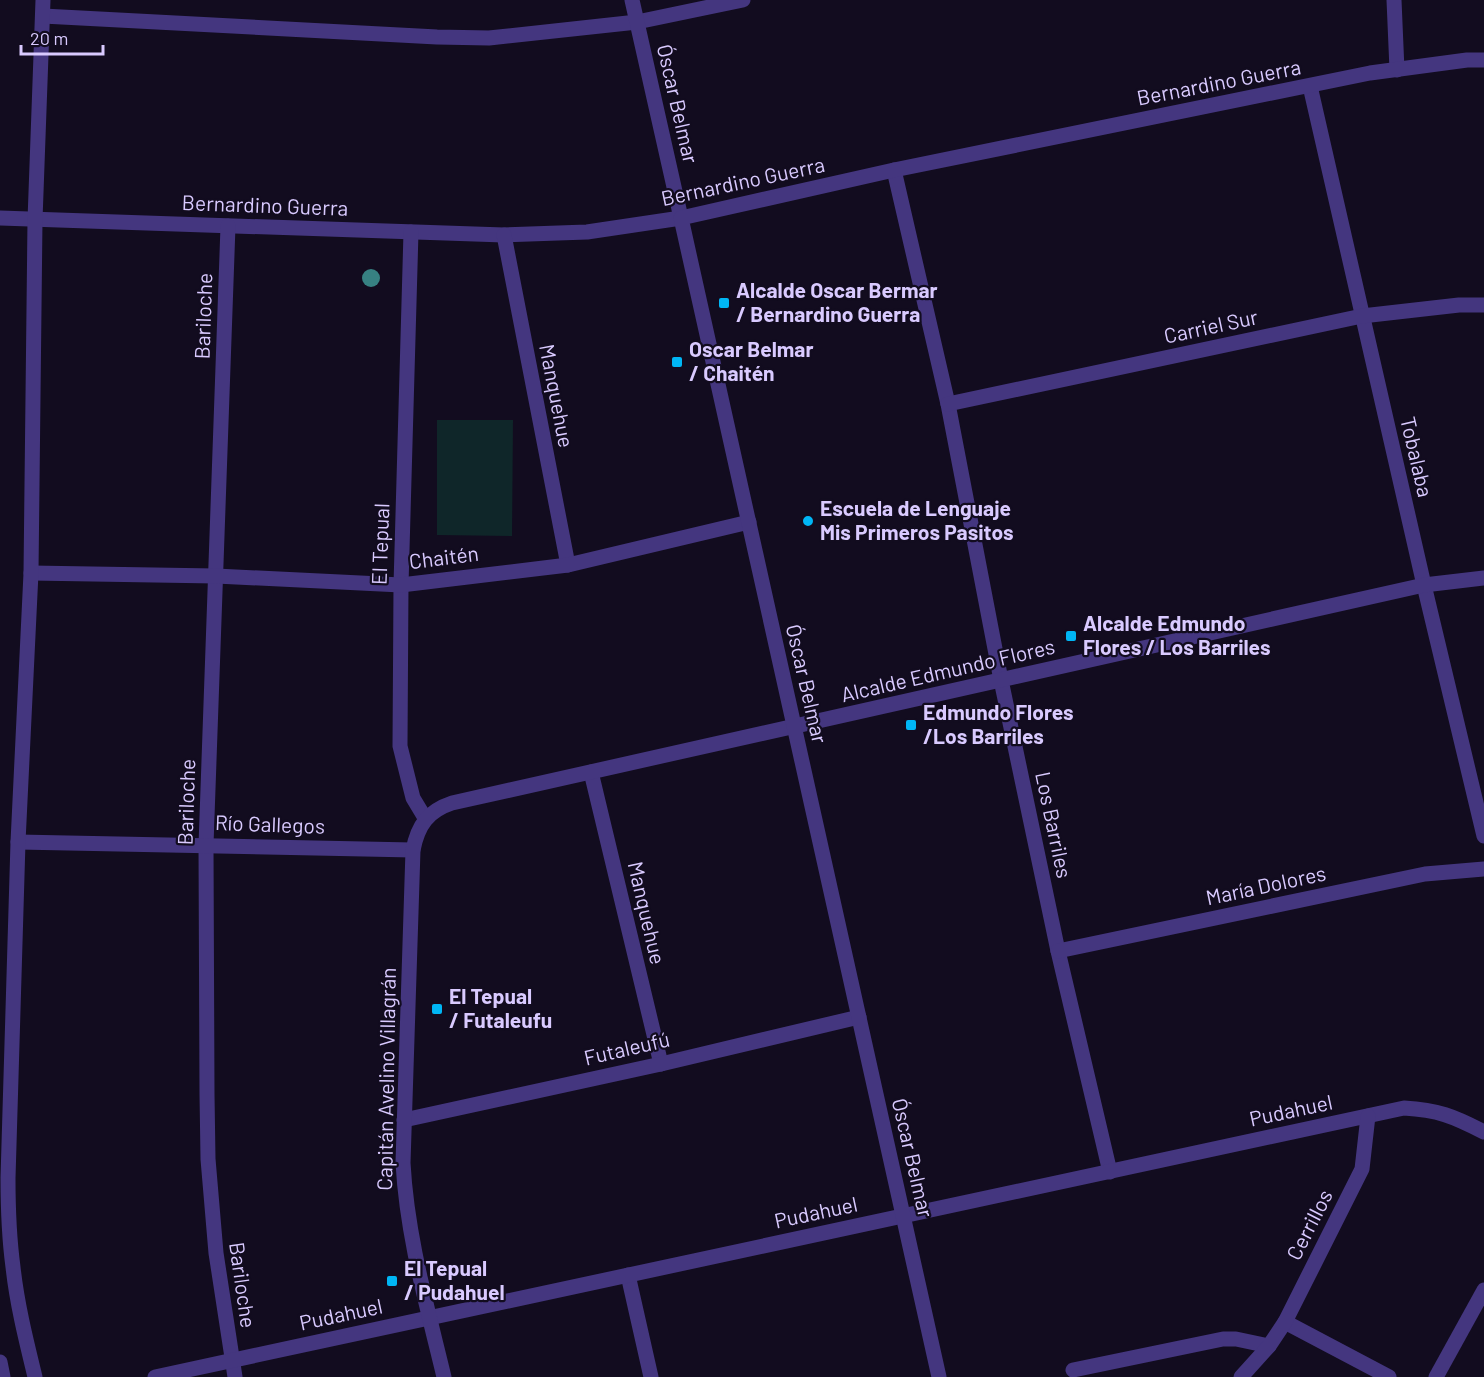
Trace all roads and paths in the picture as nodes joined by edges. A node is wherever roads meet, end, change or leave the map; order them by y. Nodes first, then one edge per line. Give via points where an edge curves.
1 (44, 0) edge
2 (632, 0) edge
3 (743, 0) edge
4 (1394, 0) edge
5 (43, 16) junction
6 (637, 22) junction
7 (1484, 60) edge
8 (1397, 70) junction
9 (1310, 86) junction
10 (894, 170) junction
11 (681, 218) junction
12 (0, 219) edge
13 (35, 220) junction
14 (228, 226) junction
15 (411, 232) junction
16 (504, 235) junction
17 (1484, 305) edge
18 (1362, 316) junction
19 (948, 404) junction
20 (749, 522) junction
21 (567, 565) junction
22 (31, 573) junction
23 (216, 576) junction
24 (1484, 578) edge
25 (400, 585) junction
26 (1424, 585) junction
27 (1001, 681) junction
28 (794, 726) junction
29 (591, 772) junction
30 (425, 818) junction
31 (1484, 836) edge
32 (18, 842) junction
33 (206, 844) junction
34 (413, 850) junction
35 (1484, 869) edge
36 (1058, 951) junction
37 (859, 1017) junction
38 (661, 1064) junction
39 (1368, 1116) junction
40 (404, 1120) junction
41 (1484, 1132) edge
42 (1110, 1172) junction
43 (903, 1216) junction
44 (628, 1275) junction
45 (1484, 1290) edge
46 (430, 1318) junction
47 (1285, 1322) junction
48 (1269, 1346) junction
49 (232, 1360) junction
50 (0, 1362) edge
51 (1073, 1370) dead end
52 (3, 1377) edge
53 (35, 1377) edge
54 (155, 1377) edge
55 (235, 1377) edge
56 (444, 1377) edge
57 (651, 1377) edge
58 (939, 1377) edge
59 (1241, 1377) edge
60 (1389, 1377) edge
61 (1436, 1377) edge

1 - 5 street
2 - 6 street, Óscar Belmar
3 - 6 street
4 - 8 street
5 - 6 street via 489,38
5 - 13 street
6 - 11 street, Óscar Belmar
7 - 8 street, Bernardino Guerra
8 - 9 street, Bernardino Guerra
9 - 10 street, Bernardino Guerra
9 - 18 street, Tobalaba
10 - 11 street, Bernardino Guerra
10 - 19 street, Los Barriles
11 - 16 street, Bernardino Guerra via 587,232
11 - 20 street, Óscar Belmar
12 - 13 street, Bernardino Guerra
13 - 14 street, Bernardino Guerra
13 - 22 street
14 - 15 street, Bernardino Guerra
14 - 23 street, Bariloche
15 - 16 street, Bernardino Guerra
15 - 25 street, El Tepual
16 - 21 street, Manquehue
17 - 18 street, Carriel Sur
18 - 19 street, Carriel Sur
18 - 26 street, Tobalaba
19 - 27 street, Los Barriles
20 - 21 street, Chaitén
20 - 28 street, Óscar Belmar
21 - 25 street, Chaitén
22 - 23 street, Chaitén
22 - 32 street
23 - 25 street, Chaitén
23 - 33 street, Bariloche
24 - 26 street, Alcalde Edmundo Flores
25 - 30 street, El Tepual via 400,746 413,798
26 - 27 street, Alcalde Edmundo Flores
26 - 31 street, Tobalaba
27 - 28 street, Alcalde Edmundo Flores
27 - 36 street, Los Barriles
28 - 29 street, Alcalde Edmundo Flores
28 - 37 street, Óscar Belmar
29 - 30 street, Alcalde Edmundo Flores via 452,803
29 - 38 street, Manquehue
30 - 34 street
32 - 33 street, Río Gallegos
32 - 53 street via 9,1221 21,1319
33 - 34 street, Río Gallegos
33 - 49 street, Bariloche via 208,1159 216,1253
34 - 40 street, Capitán Avelino Villagrán
35 - 36 street, María Dolores via 1425,874
36 - 42 street, Los Barriles
37 - 38 street, Futaleufú
37 - 43 street, Óscar Belmar
38 - 40 street, Futaleufú
39 - 41 street, Pudahuel via 1404,1108 1429,1110 1451,1115
39 - 42 street, Pudahuel
39 - 47 street, Cerrillos via 1362,1169
40 - 46 street, Capitán Avelino Villagrán via 406,1201
42 - 43 street, Pudahuel
43 - 44 street, Pudahuel
43 - 58 street, Óscar Belmar
44 - 46 street, Pudahuel
44 - 57 street
45 - 61 street
46 - 49 street, Pudahuel
46 - 56 street, Capitán Avelino Villagrán
47 - 48 street, Cerrillos
47 - 60 street
48 - 51 street via 1223,1339
48 - 59 street, Cerrillos
49 - 54 street, Pudahuel
49 - 55 street, Bariloche
50 - 52 street

